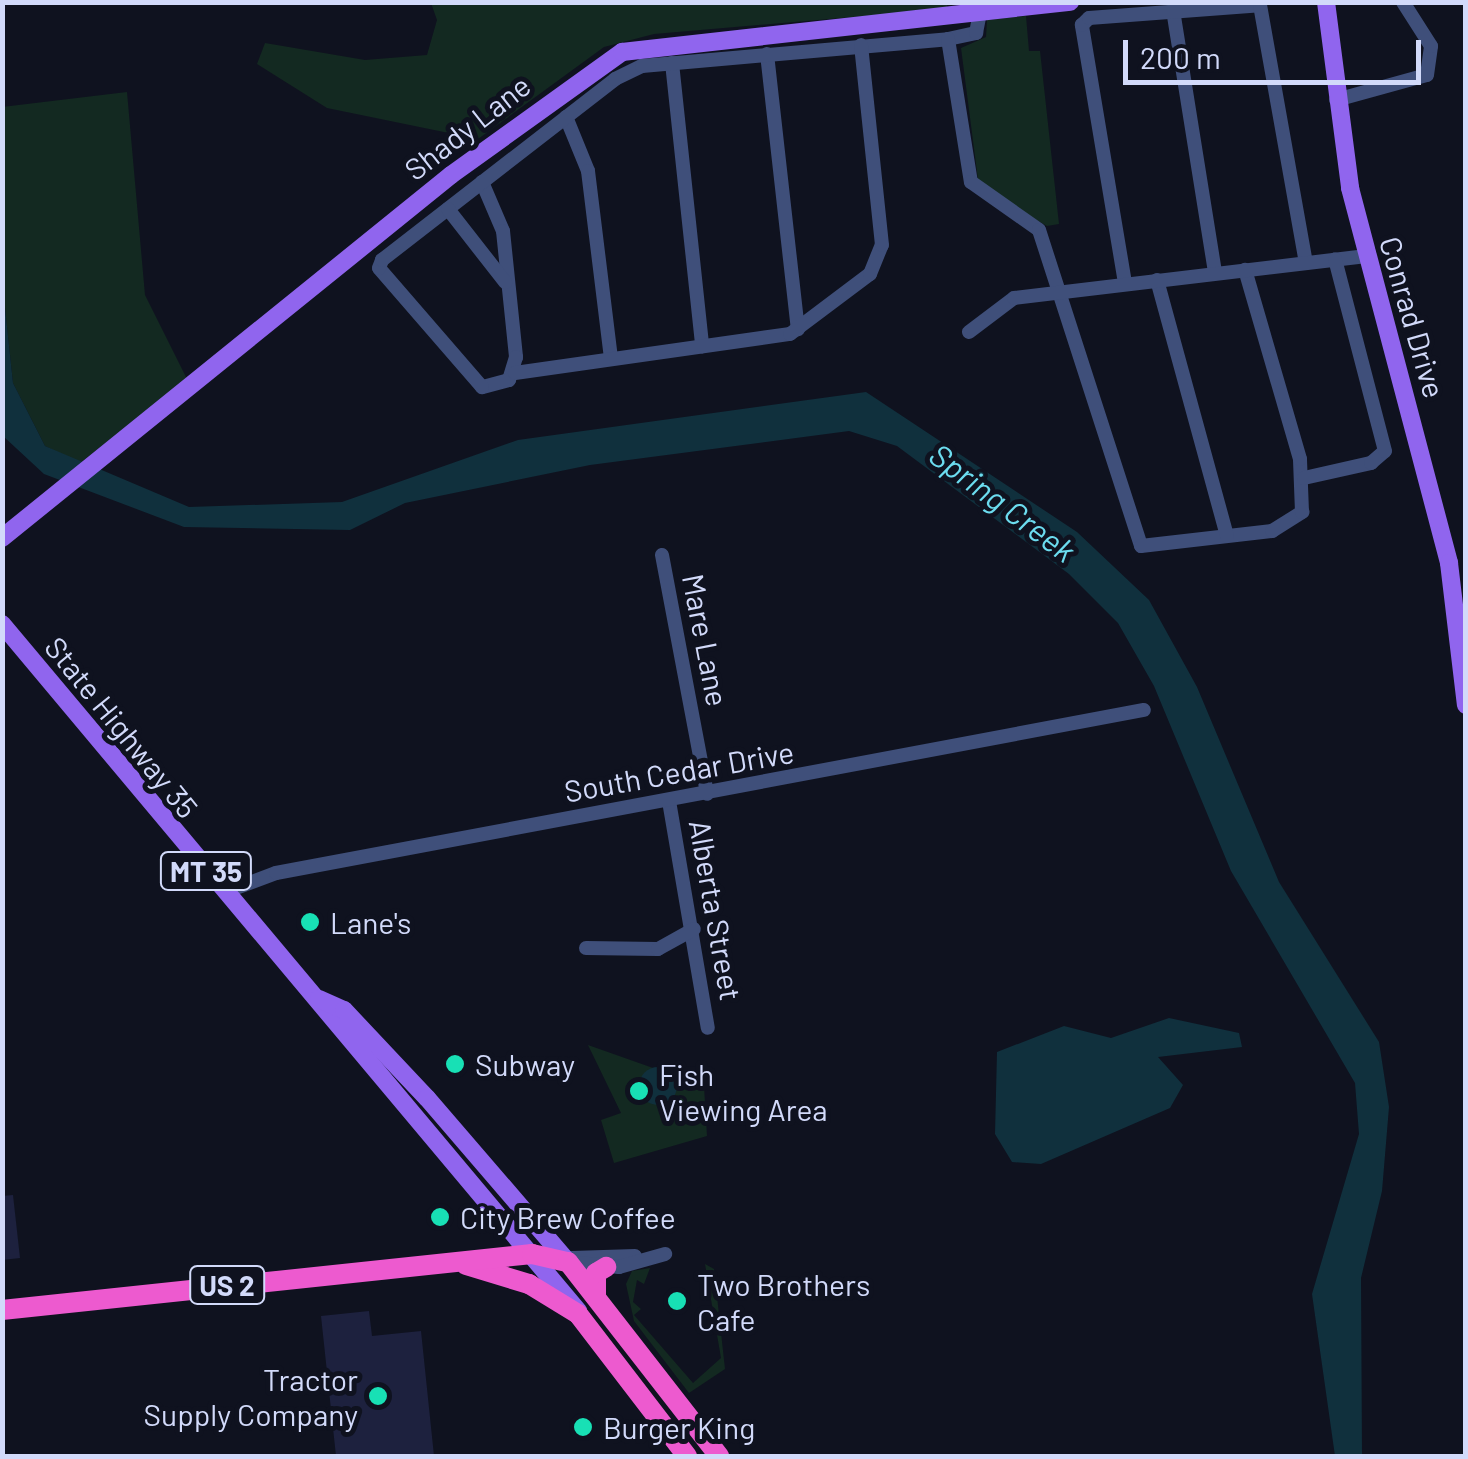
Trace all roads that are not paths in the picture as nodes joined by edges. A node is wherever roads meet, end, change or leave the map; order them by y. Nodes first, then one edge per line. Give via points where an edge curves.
1 (1326, 2) edge
2 (1403, 2) edge
3 (1059, 3) edge
4 (1173, 10) junction
5 (980, 13) junction
6 (948, 39) junction
7 (861, 45) junction
8 (767, 54) junction
9 (672, 63) junction
10 (1336, 100) junction
11 (566, 117) junction
12 (451, 175) junction
13 (482, 182) junction
14 (466, 196) junction
15 (448, 209) junction
16 (1367, 256) junction
17 (1335, 259) junction
18 (1306, 262) junction
19 (1245, 270) junction
20 (1215, 273) junction
21 (1157, 280) junction
22 (505, 282) junction
23 (1125, 284) junction
24 (1062, 290) junction
25 (798, 330) junction
26 (968, 332) dead end
27 (702, 346) junction
28 (611, 358) junction
29 (514, 373) junction
30 (1304, 478) junction
31 (1227, 536) junction
32 (2, 538) edge
33 (662, 555) dead end
34 (2, 624) edge
35 (1466, 705) edge
36 (1144, 710) dead end
37 (707, 794) junction
38 (669, 801) junction
39 (226, 892) junction
40 (694, 929) junction
41 (586, 948) dead end
42 (319, 999) junction
43 (708, 1028) dead end
44 (532, 1254) junction
45 (452, 1260) junction
46 (568, 1262) junction
47 (606, 1267) junction
48 (596, 1297) junction
49 (2, 1310) edge
50 (587, 1323) junction
51 (675, 1422) dead end
52 (687, 1456) edge
53 (700, 1456) edge
54 (720, 1456) edge

1 - 10 main road, Conrad Drive
2 - 10 street via 1431,46 1427,74
3 - 5 main road, Shady Lane
4 - 18 street via 1252,2 1265,14
4 - 20 street
4 - 23 street via 1089,18 1082,25
5 - 6 street via 976,33
5 - 12 main road, Shady Lane via 622,52
6 - 7 street
6 - 24 street via 971,182 1034,223
7 - 8 street
7 - 25 street via 880,256
8 - 9 street
8 - 25 street
9 - 11 street via 629,70
9 - 27 street
10 - 16 main road, Conrad Drive
11 - 13 street
11 - 28 street via 588,170
12 - 14 street
12 - 32 main road, Shady Lane
13 - 14 street
13 - 22 street via 503,231
14 - 15 street
15 - 22 street
15 - 29 street via 382,260 380,275 468,379 497,385
16 - 17 street
16 - 35 main road, Conrad Drive via 1449,562
17 - 18 street
17 - 30 street via 1386,451 1371,462
18 - 19 street
19 - 20 street
19 - 30 street
20 - 21 street
21 - 23 street
21 - 31 street
22 - 29 street
23 - 24 street
24 - 26 street via 1014,298
24 - 31 street via 1136,543
25 - 27 street
27 - 28 street
28 - 29 street
30 - 31 street via 1304,504 1294,521
33 - 37 street, Mare Lane
34 - 39 main road, State Highway 35 / MT 35
36 - 37 street, South Cedar Drive
37 - 38 street, South Cedar Drive
38 - 39 street, South Cedar Drive via 276,874
38 - 40 street, Alberta Street
39 - 42 main road, State Highway 35 / MT 35
40 - 41 street via 658,949
40 - 43 street, Alberta Street
42 - 44 main road, State Highway 35 / MT 35 via 330,1024
42 - 46 main road, State Highway 35 / MT 35 via 344,1010 428,1098
44 - 45 highway, US 2
44 - 46 highway, US 2
44 - 50 main road, MT 35
45 - 49 highway, US 2
45 - 50 highway, US 2 via 528,1284
46 - 47 street
46 - 47 street via 666,1254
46 - 48 highway
47 - 48 highway via 596,1273
48 - 54 highway
50 - 52 highway, US 2
51 - 53 highway

